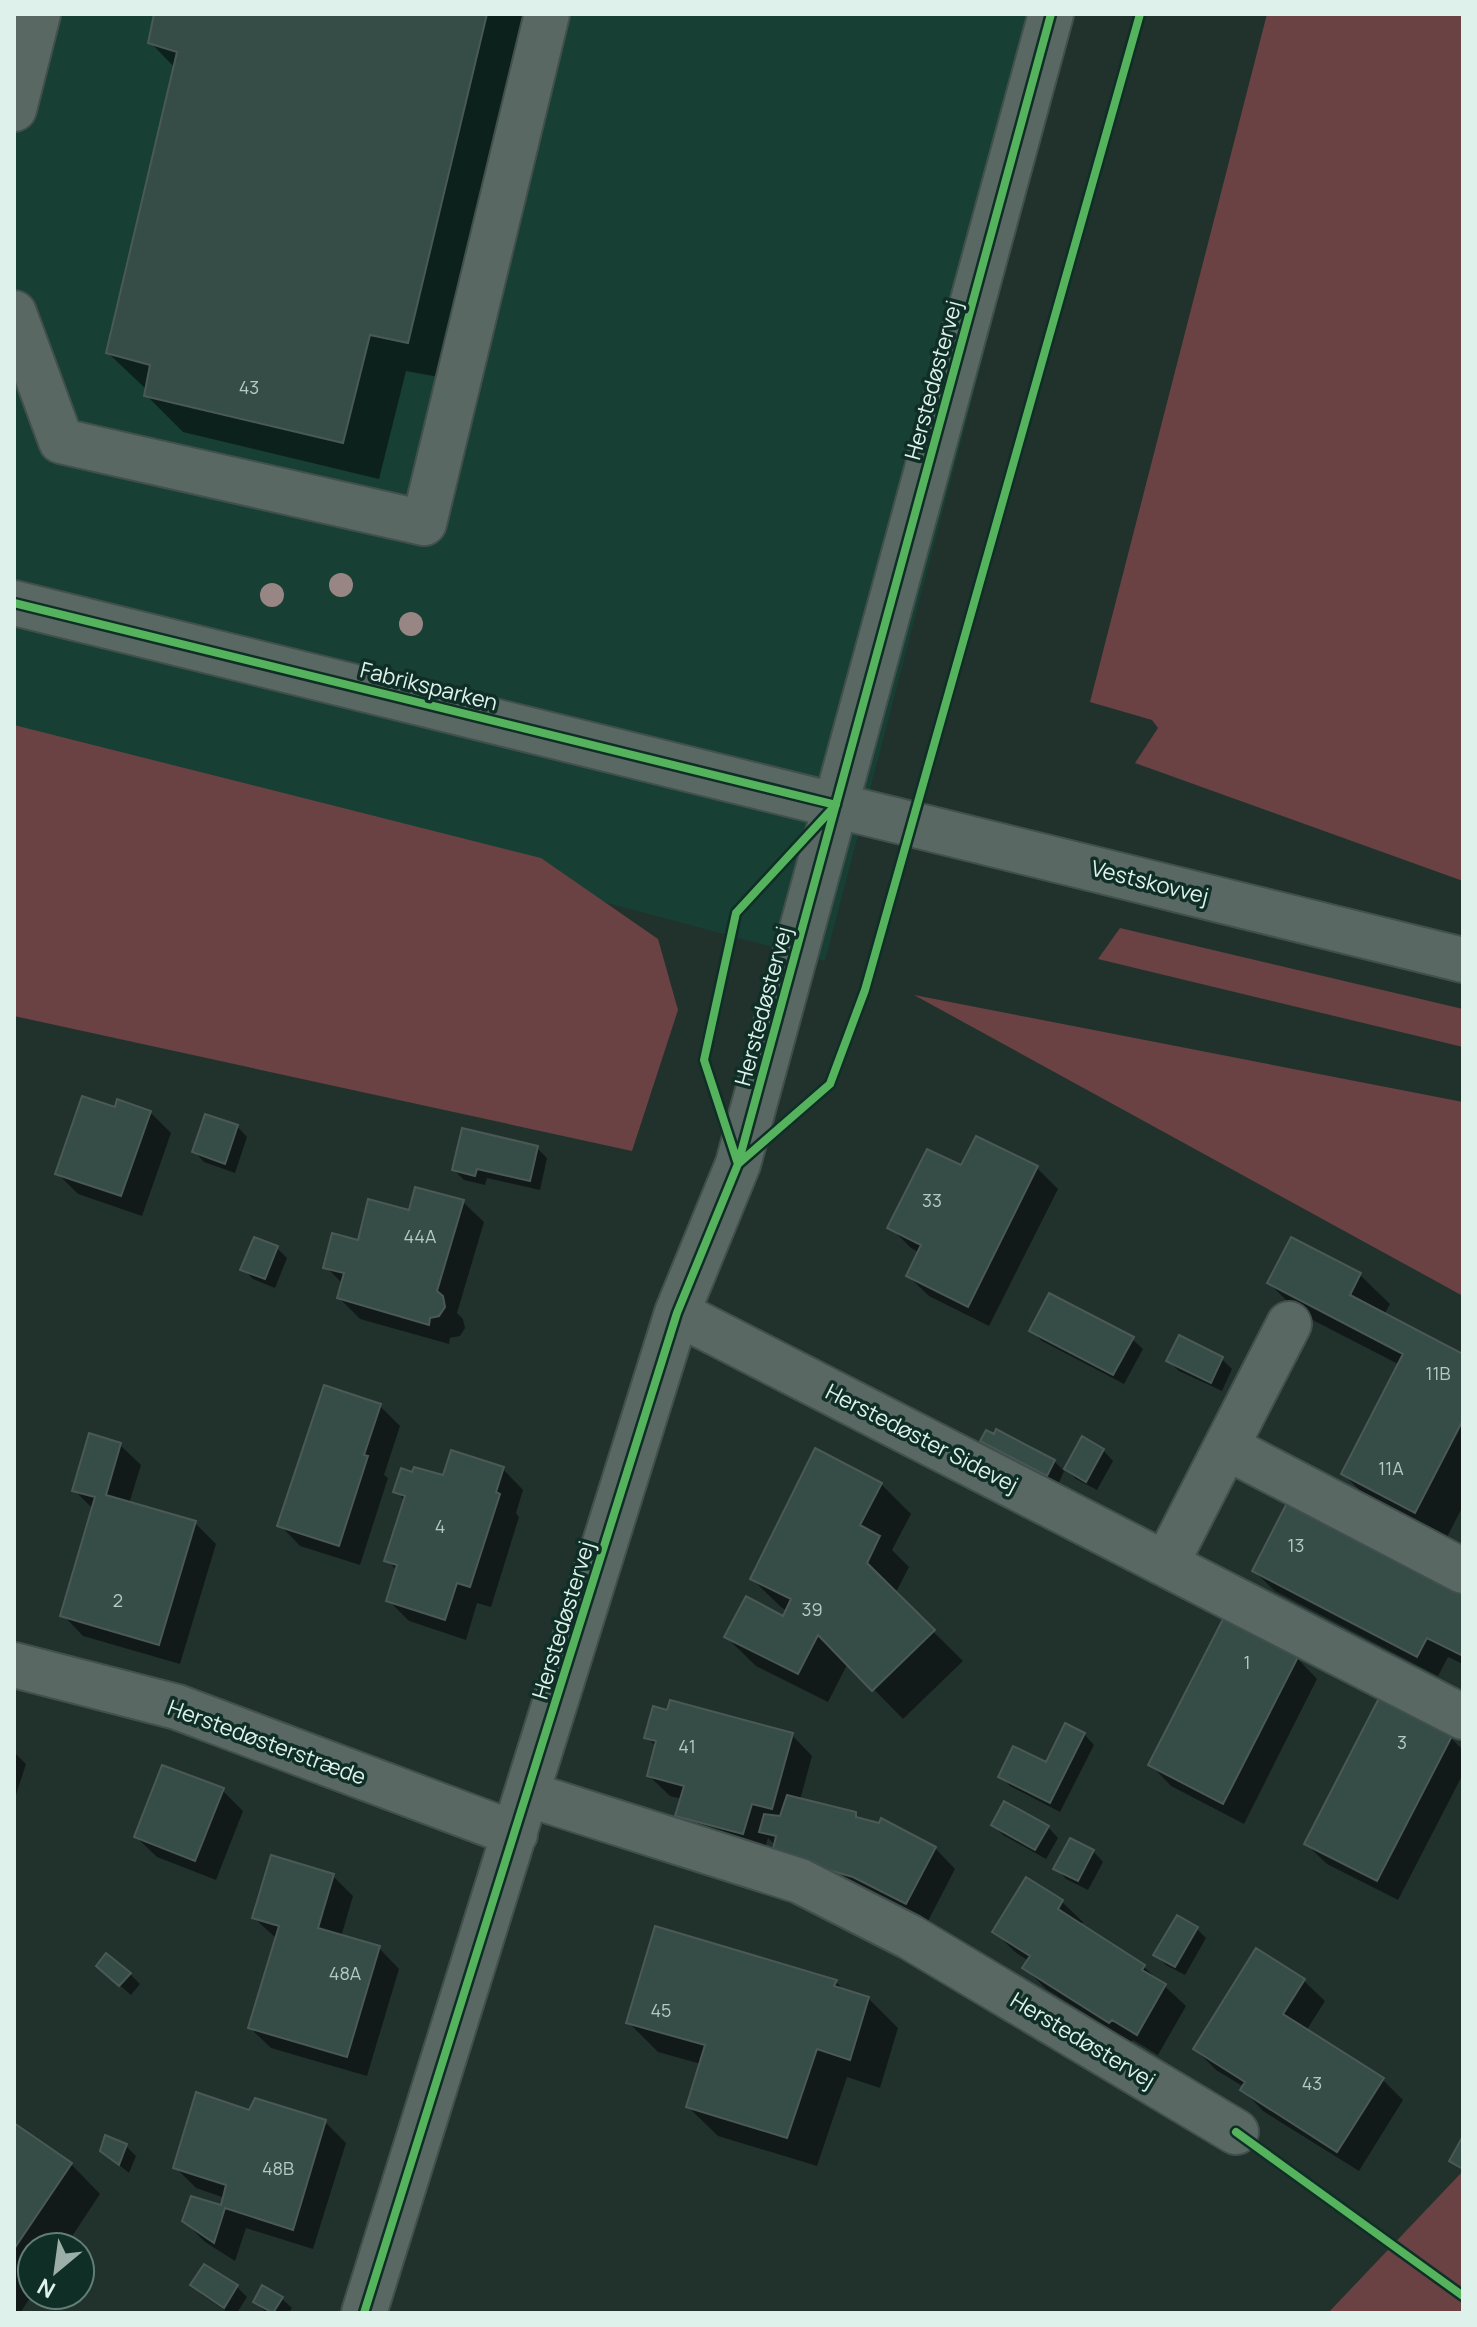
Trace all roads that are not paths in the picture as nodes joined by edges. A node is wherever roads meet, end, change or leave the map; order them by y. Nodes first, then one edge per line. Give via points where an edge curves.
1 (38, 14) edge
2 (547, 14) edge
3 (1051, 14) edge
4 (14, 109) edge
5 (14, 313) edge
6 (14, 603) edge
7 (836, 805) junction
8 (1463, 960) edge
9 (677, 1313) junction
10 (1289, 1324) dead end
11 (1226, 1447) junction
12 (1166, 1564) junction
13 (1463, 1571) edge
14 (14, 1665) edge
15 (1463, 1717) edge
16 (521, 1814) junction
17 (1236, 2132) dead end
18 (364, 2313) edge

1 - 4 street
2 - 5 street via 424,523 61,441
3 - 7 street, Herstedøstervej
6 - 7 street, Fabriksparken
7 - 8 street, Vestskovvej
7 - 9 street, Herstedøstervej via 738,1164
9 - 12 street, Herstedøster Sidevej
9 - 16 street, Herstedøstervej
10 - 11 street
11 - 12 street
11 - 13 street
12 - 15 street, Herstedøster Sidevej
14 - 16 street, Herstedøsterstræde via 177,1707
16 - 17 street, Herstedøstervej via 800,1881 910,1937
16 - 18 street, Herstedøstervej

